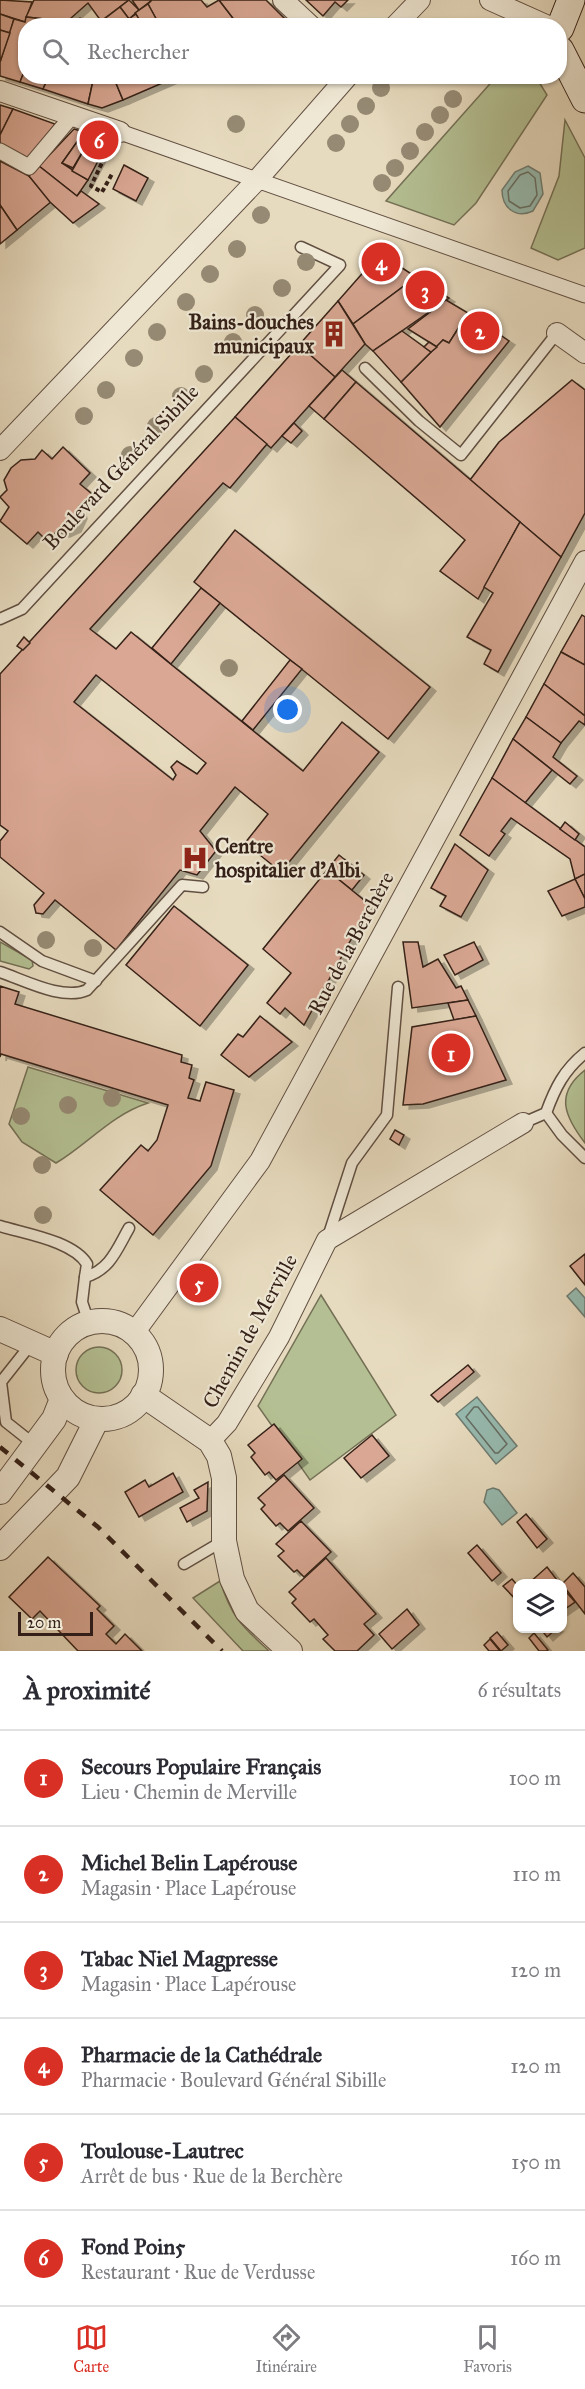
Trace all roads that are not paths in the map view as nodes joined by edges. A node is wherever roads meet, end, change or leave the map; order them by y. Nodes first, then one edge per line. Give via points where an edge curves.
1 (283, 0) edge
2 (420, 0) edge
3 (490, 0) edge
4 (571, 0) edge
5 (302, 18) edge
6 (403, 18) edge
7 (531, 18) edge
8 (564, 18) edge
9 (567, 43) edge
10 (567, 64) edge
11 (585, 77) edge
12 (341, 84) edge
13 (0, 91) edge
14 (585, 99) edge
15 (72, 116) junction
16 (115, 139) joint
17 (0, 151) edge
18 (257, 180) junction
19 (302, 248) dead end
20 (585, 295) edge
21 (556, 333) joint
22 (585, 353) edge
23 (365, 368) dead end
24 (0, 450) edge
25 (585, 561) edge
26 (0, 619) edge
27 (203, 887) dead end
28 (0, 932) edge
29 (0, 972) edge
30 (96, 981) junction
31 (398, 987) dead end
32 (585, 1053) edge
33 (546, 1113) junction
34 (523, 1123) joint
35 (585, 1158) edge
36 (0, 1226) edge
37 (129, 1228) dead end
38 (327, 1240) junction
39 (85, 1277) junction
40 (89, 1323) junction
41 (0, 1329) edge
42 (134, 1333) junction
43 (32, 1344) junction
44 (56, 1354) junction
45 (143, 1395) junction
46 (62, 1399) junction
47 (97, 1419) junction
48 (210, 1441) junction
49 (35, 1445) junction
50 (0, 1492) edge
51 (224, 1541) junction
52 (0, 1548) edge
53 (184, 1564) dead end
54 (290, 1651) edge

1 - 5 street
2 - 6 street
3 - 7 street
4 - 8 main road
9 - 11 main road
10 - 14 main road
12 - 18 street
13 - 15 street
15 - 16 street
15 - 17 street via 29,167
16 - 18 street
18 - 20 street
18 - 24 street
19 - 26 lane, Boulevard Général Sibille via 340,265 22,609
21 - 22 street
21 - 23 lane via 461,455 419,422
25 - 42 street, Rue de la Berchère via 260,1161
27 - 30 lane via 182,885
28 - 30 lane via 42,961
29 - 30 lane via 77,995
31 - 38 lane, Chemin de Merville via 387,1115 352,1163
32 - 33 lane via 556,1086
33 - 34 lane
33 - 35 lane
34 - 38 street
36 - 39 lane via 63,1245 81,1255 87,1264
37 - 39 lane via 109,1264
38 - 48 street, Chemin de Merville via 279,1337 227,1422
39 - 40 lane via 82,1302
40 - 42 street via 111,1323
40 - 44 street via 69,1335
41 - 43 street
42 - 45 street via 148,1355 150,1368
43 - 44 street
43 - 49 lane via 1,1382 6,1422
44 - 46 street via 53,1377
45 - 47 street via 124,1414
45 - 48 street
46 - 47 street via 72,1409
46 - 49 street via 54,1419
47 - 52 street via 68,1477
48 - 51 street via 219,1456 224,1478
49 - 50 street
51 - 53 lane
51 - 54 street via 232,1579 247,1611

